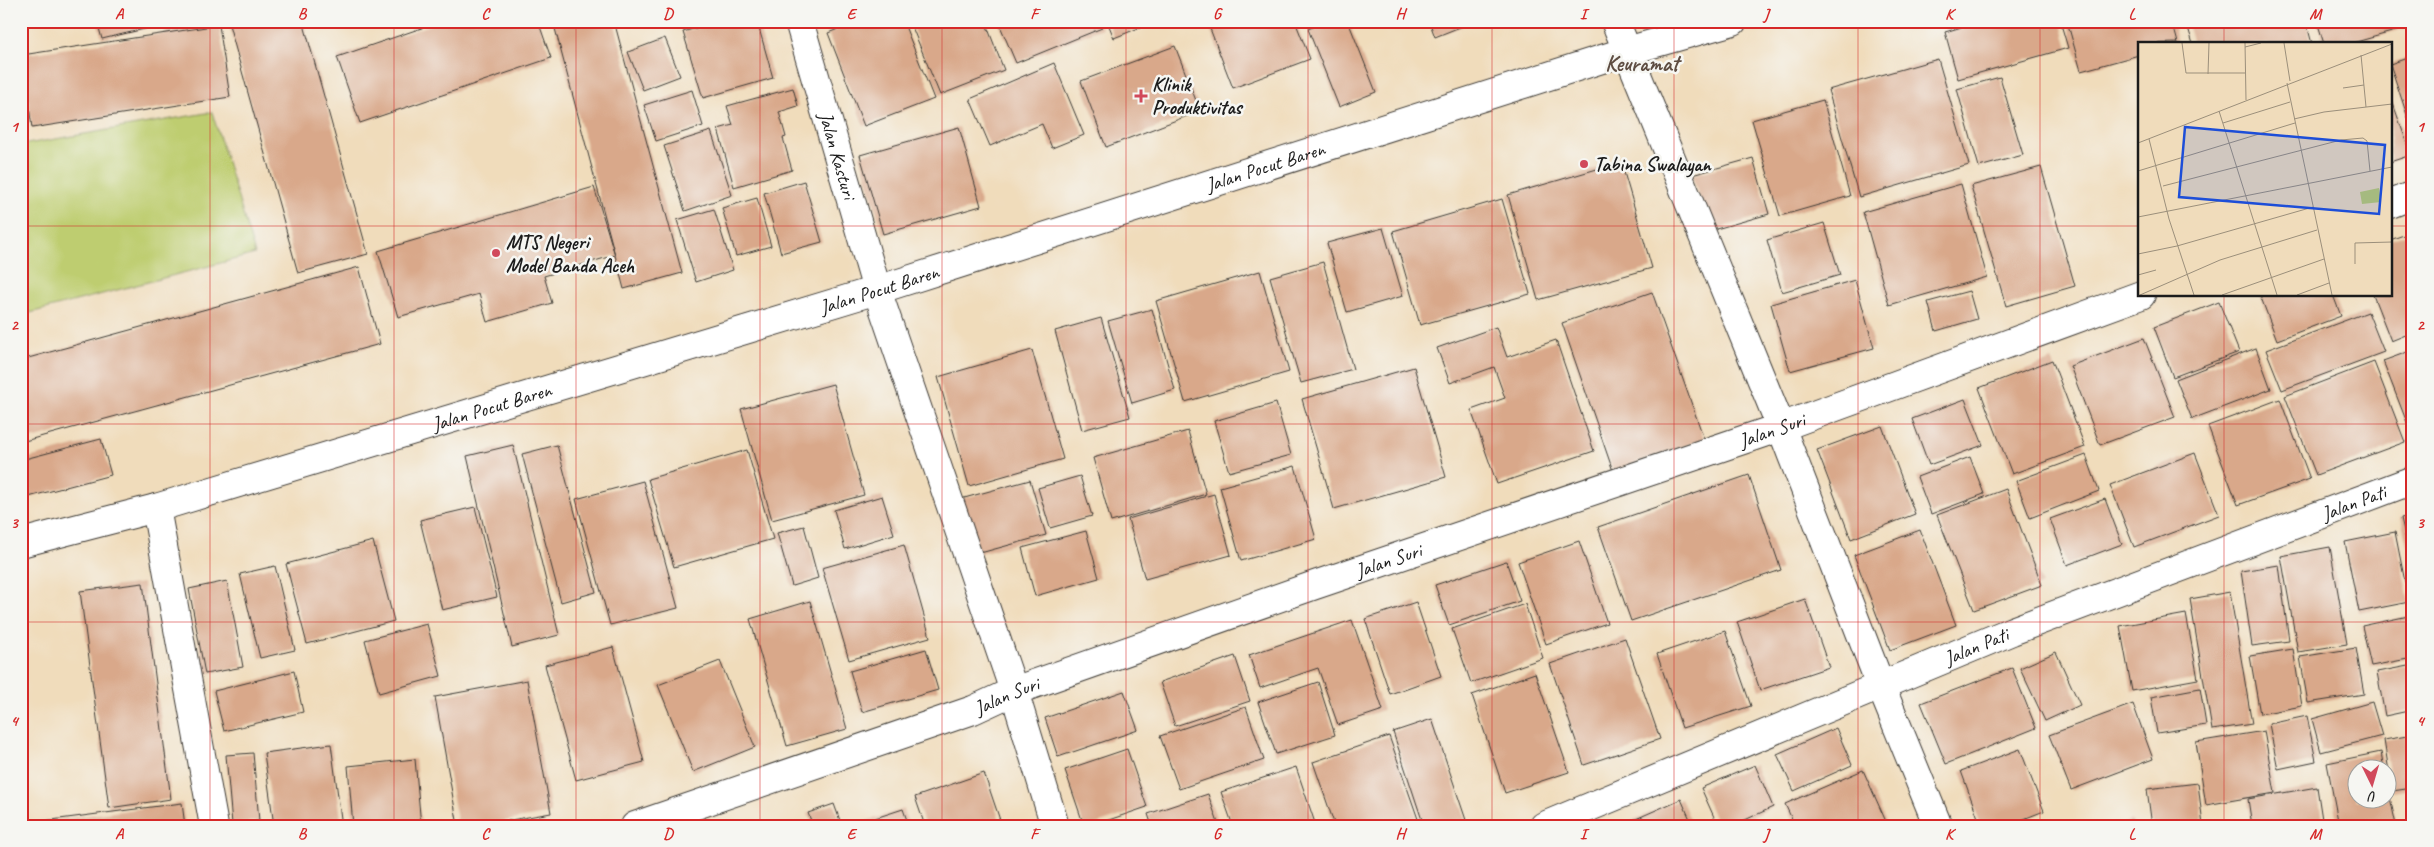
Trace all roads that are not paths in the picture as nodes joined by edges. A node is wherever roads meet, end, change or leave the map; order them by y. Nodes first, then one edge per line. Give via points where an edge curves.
1 (799, 21) edge
2 (1615, 21) edge
3 (1733, 21) edge
4 (1627, 51) junction
5 (2413, 195) edge
6 (2392, 203) edge
7 (877, 290) junction
8 (2138, 296) edge
9 (1781, 427) junction
10 (2413, 480) edge
11 (156, 508) junction
12 (26, 544) edge
13 (1880, 684) junction
14 (1014, 691) junction
15 (214, 826) edge
16 (635, 826) edge
17 (1055, 826) edge
18 (1544, 826) edge
19 (1938, 826) edge

1 - 7 street, Jalan Kasturi
2 - 4 street
3 - 4 street, Jalan Pocut Baren
4 - 7 street, Jalan Pocut Baren
4 - 9 street
5 - 6 street
7 - 11 street, Jalan Pocut Baren
7 - 14 street, Jalan Kasturi
8 - 9 street, Jalan Suri
9 - 13 street
9 - 14 street, Jalan Suri
10 - 13 street, Jalan Pati
11 - 12 street, Jalan Pocut Baren
11 - 15 street
13 - 18 street, Jalan Pati
13 - 19 street
14 - 16 street, Jalan Suri via 973,710
14 - 17 street, Jalan Kasturi

